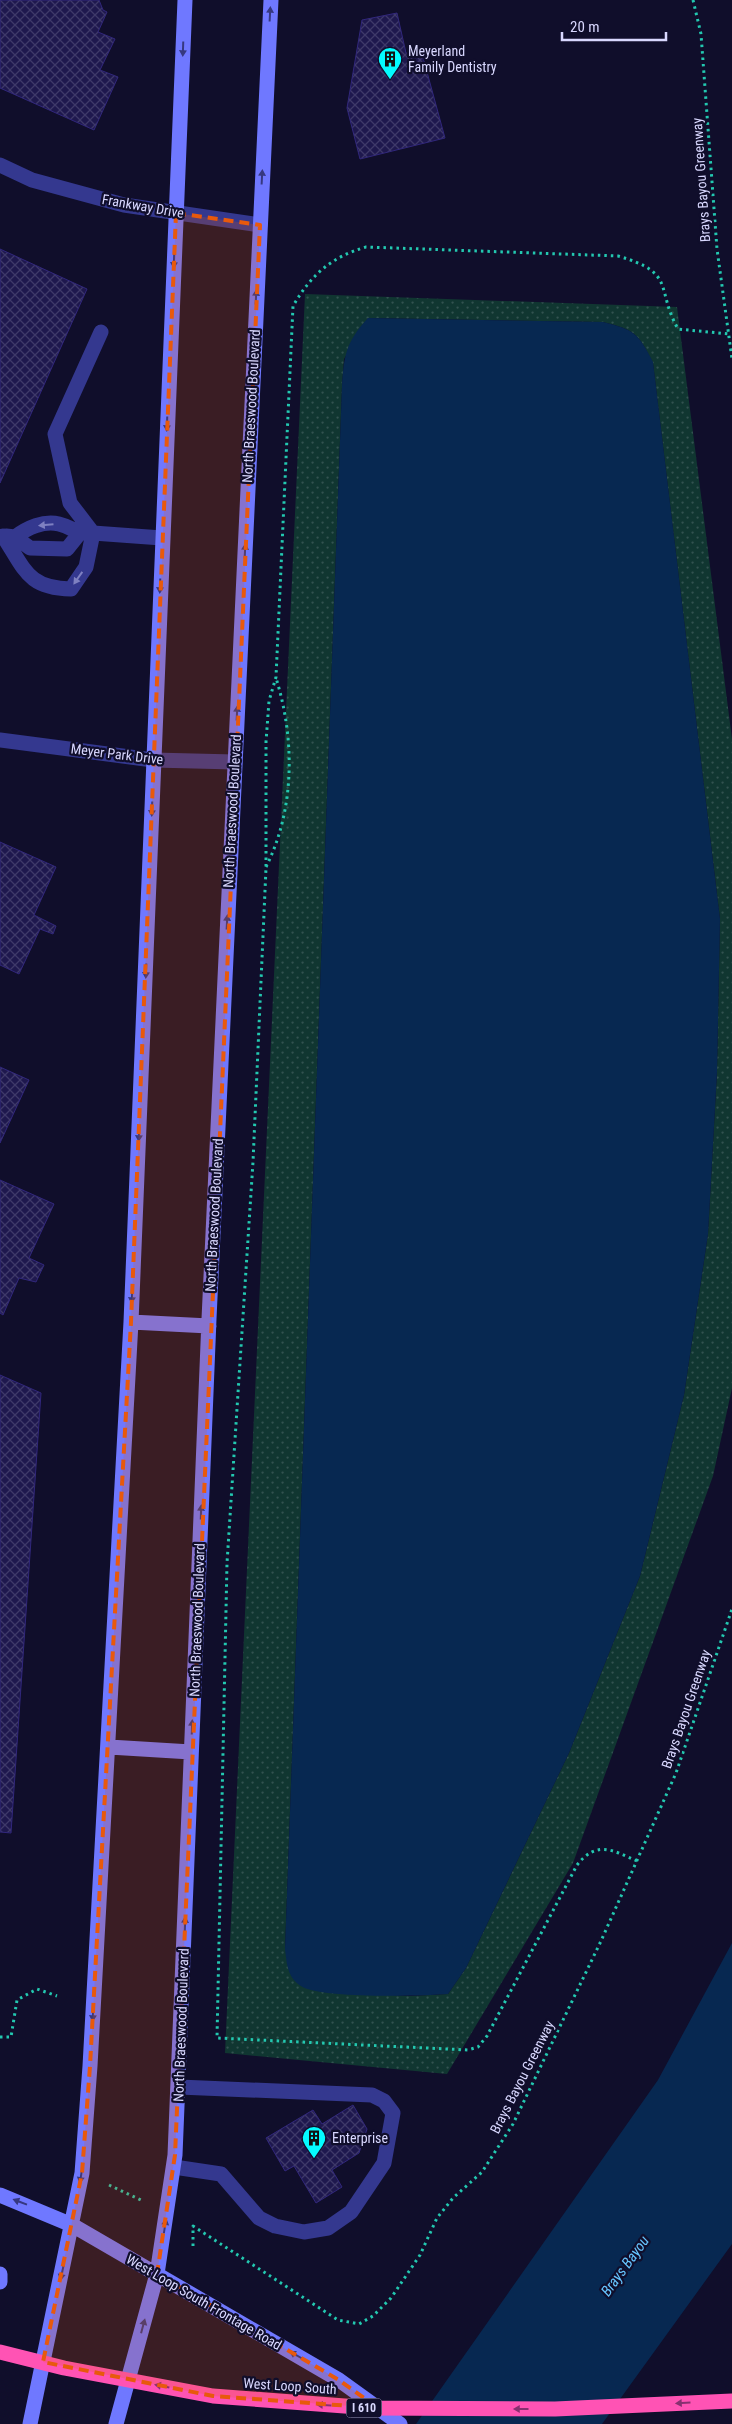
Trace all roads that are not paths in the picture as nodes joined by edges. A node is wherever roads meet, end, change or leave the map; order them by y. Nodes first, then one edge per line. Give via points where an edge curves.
1 (185, 0) edge
2 (271, 0) edge
3 (0, 165) edge
4 (176, 213) junction
5 (260, 225) junction
6 (101, 332) dead end
7 (86, 533) junction
8 (6, 536) edge
9 (162, 538) junction
10 (0, 740) edge
11 (153, 760) junction
12 (235, 762) junction
13 (131, 1322) junction
14 (209, 1326) junction
15 (109, 1747) junction
16 (191, 1752) junction
17 (178, 2087) junction
18 (174, 2167) junction
19 (0, 2195) edge
20 (72, 2225) junction
21 (0, 2274) edge
22 (157, 2274) junction
23 (0, 2282) edge
24 (0, 2352) edge
25 (732, 2401) edge
26 (30, 2424) edge
27 (116, 2424) edge
28 (400, 2424) edge

1 -> 4 main road
5 -> 2 main road, North Braeswood Boulevard
3 - 4 street, Frankway Drive via 32,180 124,205
4 - 5 street, Frankway Drive
4 -> 9 main road
12 -> 5 main road, North Braeswood Boulevard
6 - 7 street via 55,434 70,503
7 -> 8 street via 59,524 29,527
7 - 8 street via 67,549 30,548
7 -> 8 street via 86,567 71,589 40,585 30,577
7 - 9 street
9 -> 11 main road
10 - 11 street, Meyer Park Drive
11 - 12 street, Meyer Park Drive
11 -> 13 main road
14 -> 12 main road, North Braeswood Boulevard
13 - 14 main road
13 - 15 main road
16 -> 14 main road, North Braeswood Boulevard
15 - 16 main road
15 -> 20 main road via 82,2173
17 -> 16 main road, North Braeswood Boulevard
17 - 18 main road, North Braeswood Boulevard
17 - 18 street via 372,2095 384,2100 394,2113 384,2163 351,2212 328,2228 304,2232 275,2226 259,2218 221,2174
22 -> 18 main road, North Braeswood Boulevard
20 -> 19 main road, West Loop South Frontage Road
20 - 22 main road, West Loop South Frontage Road
20 -> 26 main road
21 - 23 main road
27 -> 22 main road, North Braeswood Boulevard
28 -> 22 main road, West Loop South Frontage Road via 338,2380
25 -> 24 highway, West Loop South / I 610 via 555,2409 371,2408 213,2396 64,2368

